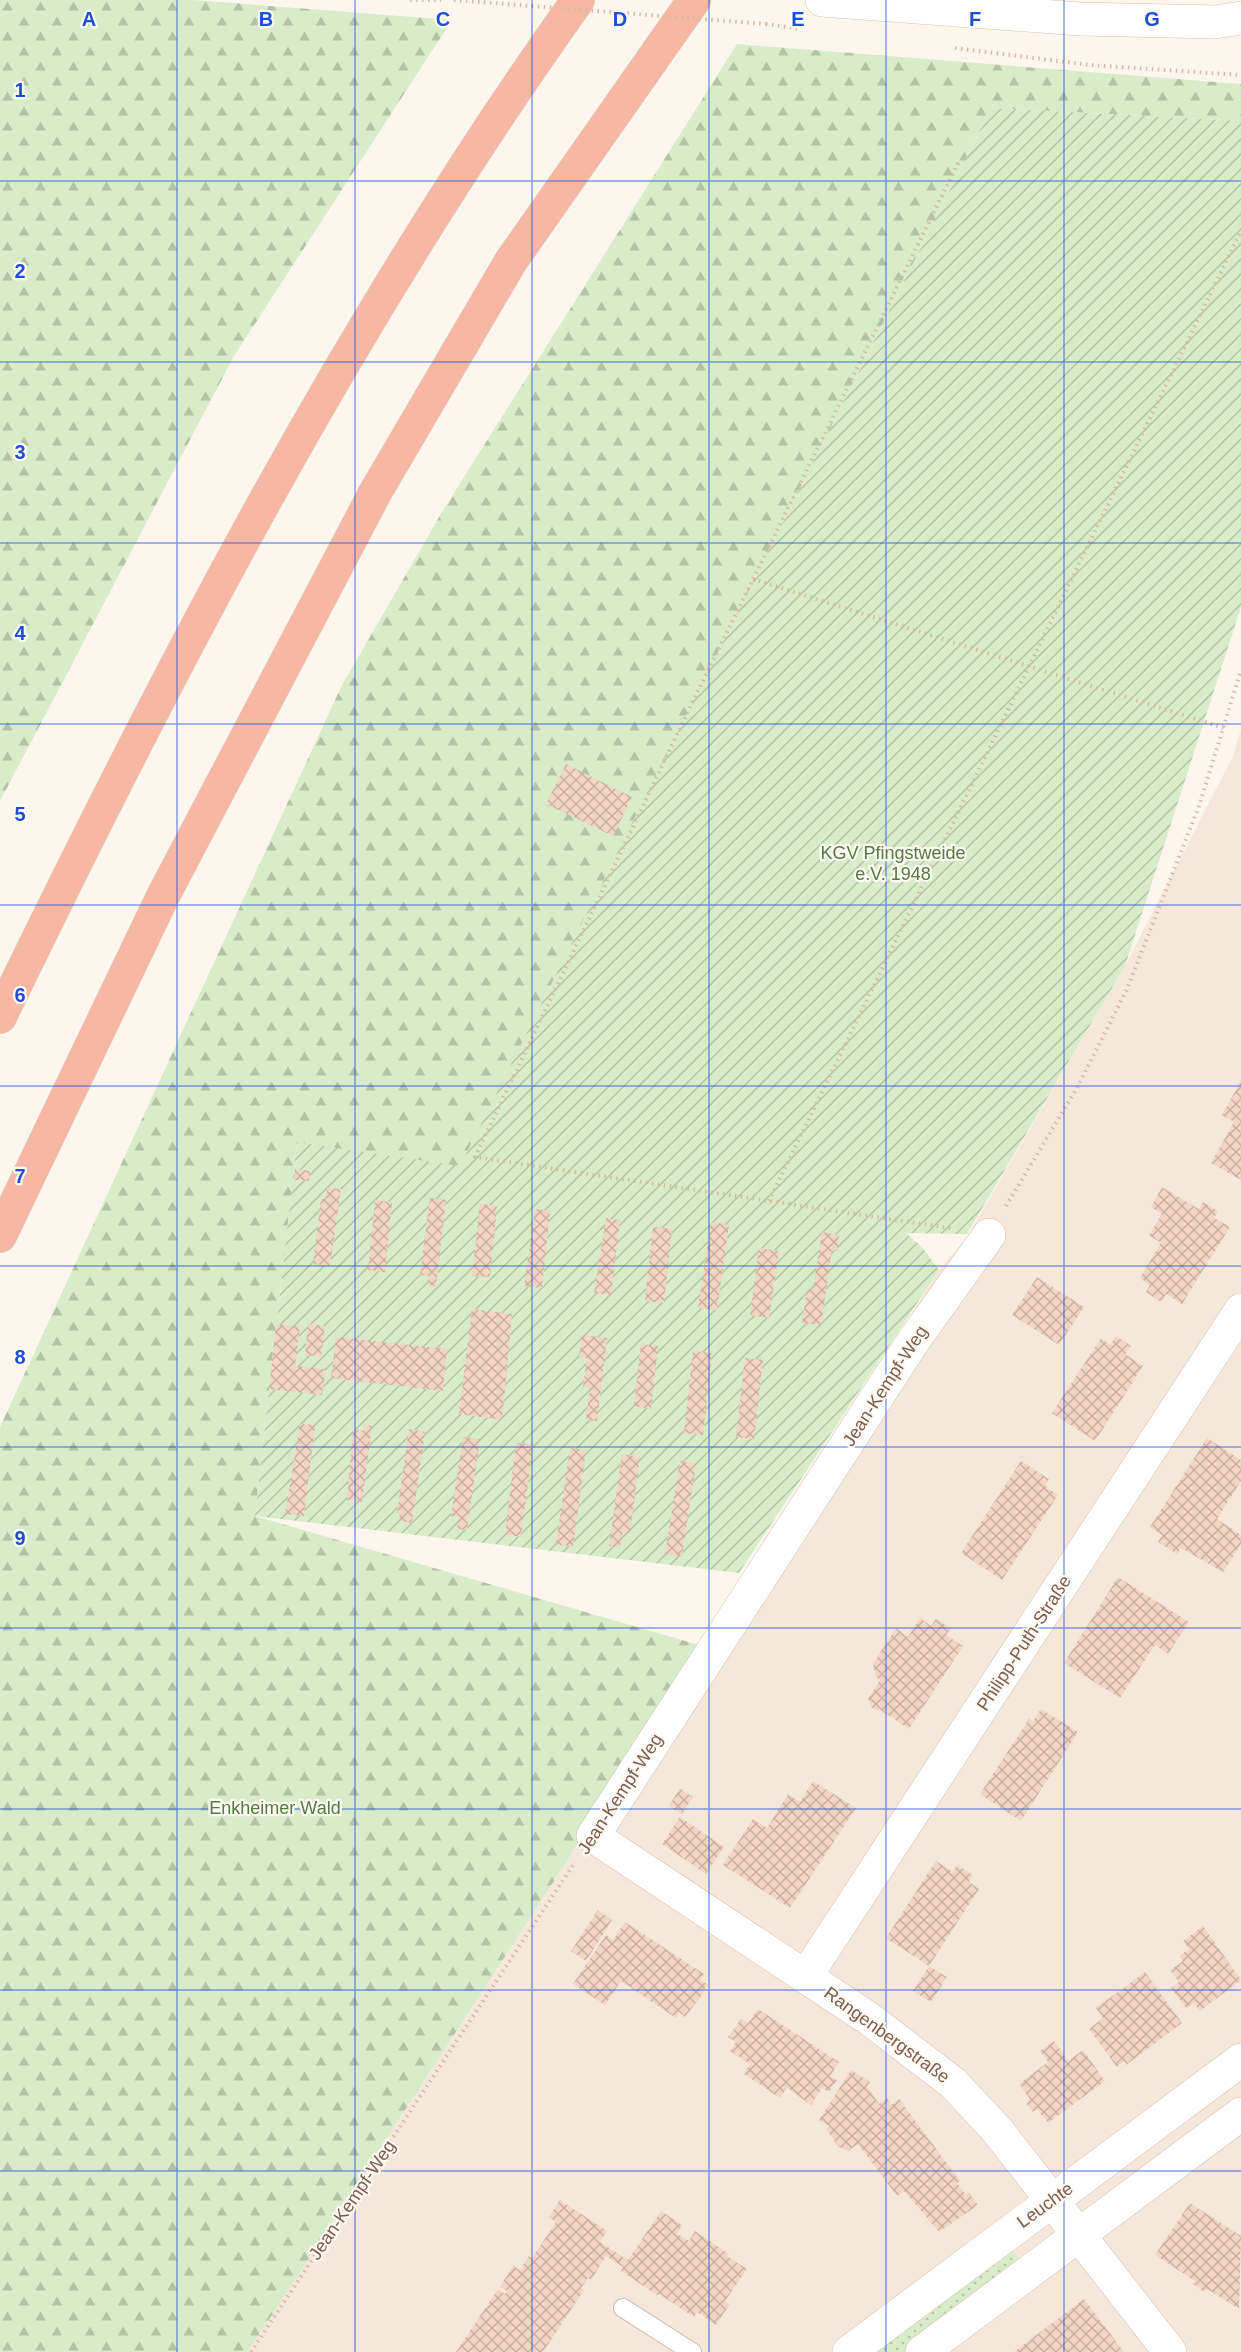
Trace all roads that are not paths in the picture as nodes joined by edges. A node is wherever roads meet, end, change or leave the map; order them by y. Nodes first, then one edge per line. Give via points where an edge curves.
1 (578, 0) edge
2 (694, 0) edge
3 (817, 15) edge
4 (1232, 23) edge
5 (0, 1017) edge
6 (989, 1235) road end
7 (0, 1236) edge
8 (1241, 1310) edge
9 (593, 1836) joint
10 (806, 1976) junction
11 (1241, 2060) edge
12 (1241, 2114) edge
13 (1051, 2201) junction
14 (1078, 2236) junction
15 (623, 2308) dead end
16 (692, 2352) edge
17 (849, 2352) edge
18 (922, 2352) edge
19 (1170, 2352) edge

1 - 5 highway via 439,209 306,426 84,844
2 - 7 highway via 511,261 376,491 163,896
3 - 4 street
6 - 9 street, Jean-Kempf-Weg via 912,1343
8 - 10 street, Philipp-Puth-Straße
9 - 10 street, Rangenbergstraße
10 - 13 street, Rangenbergstraße via 904,2043 953,2083 997,2130
11 - 13 street, Leuchte
12 - 14 street
13 - 14 street, Rangenbergstraße
13 - 17 street, Leuchte
14 - 18 street
14 - 19 street, Rangenbergstraße
15 - 16 lane

